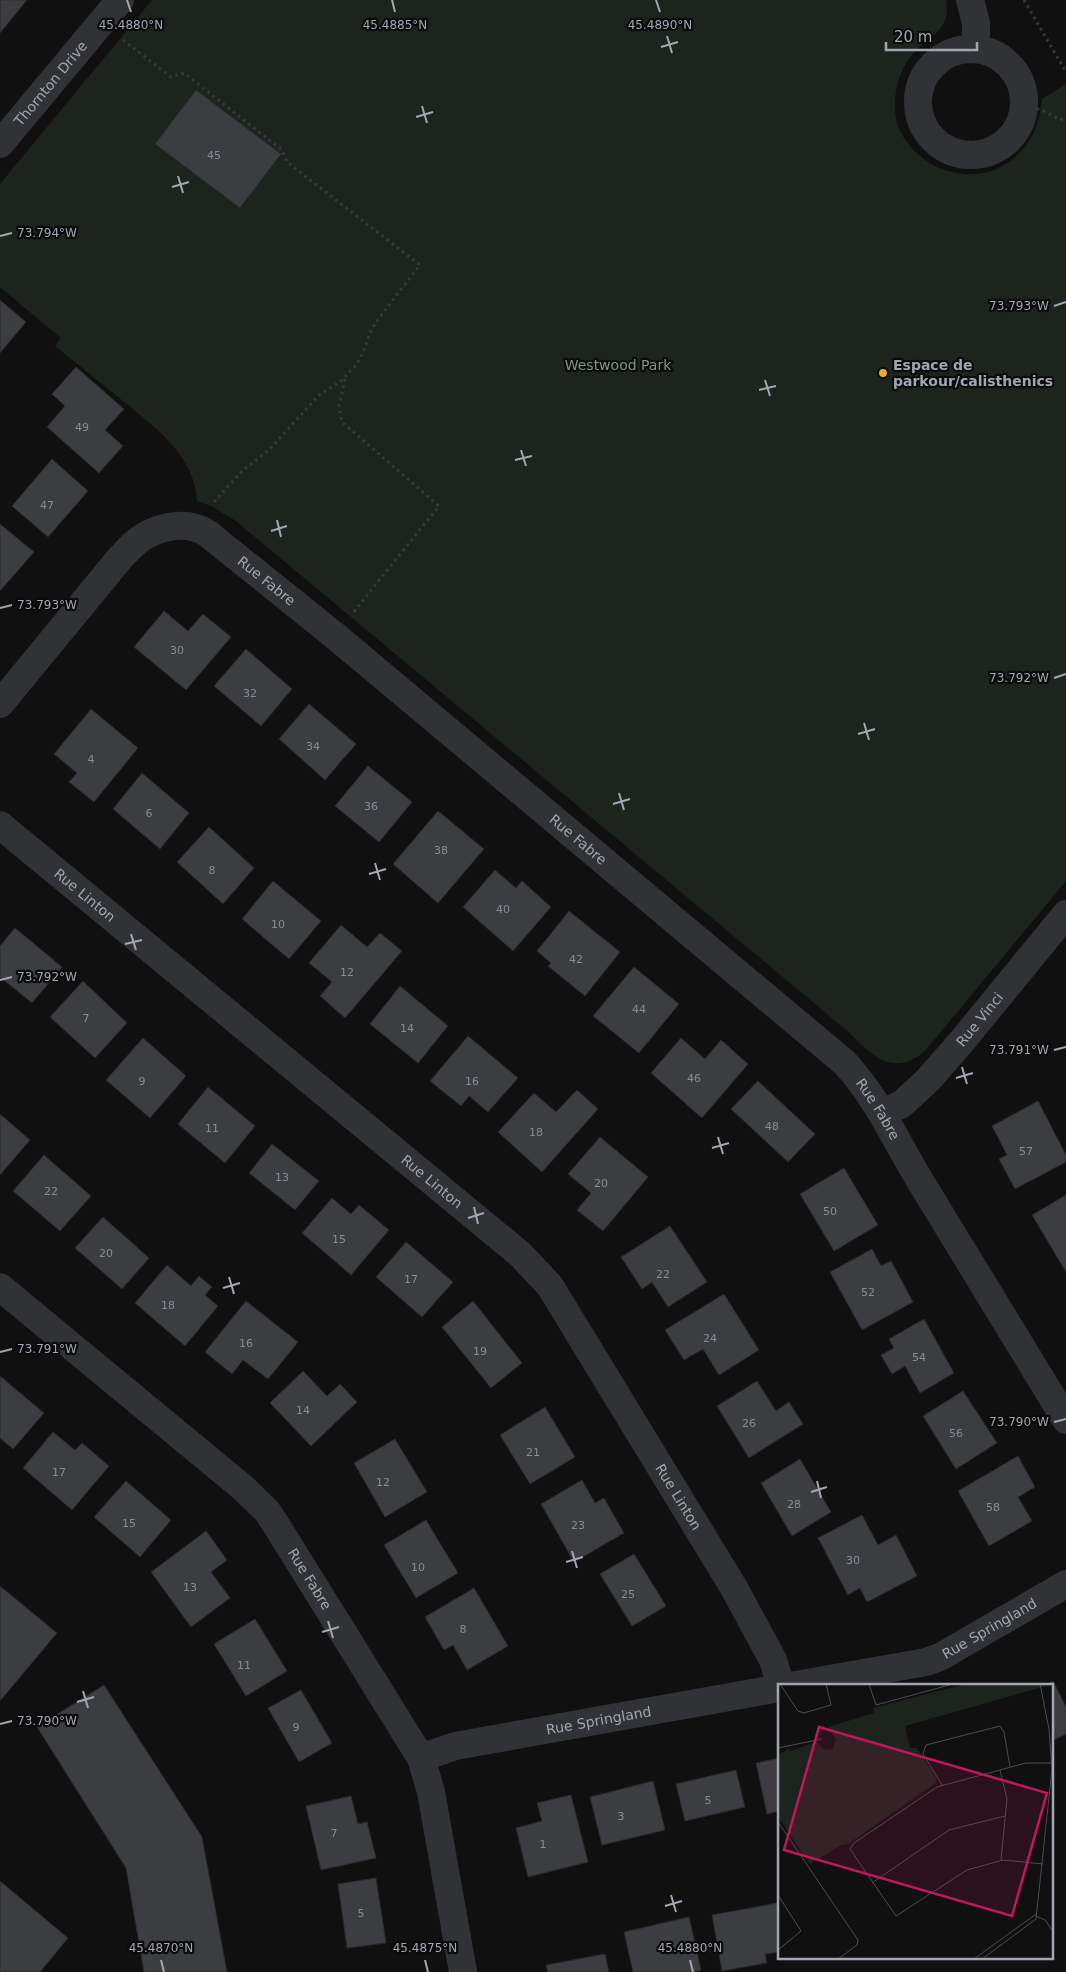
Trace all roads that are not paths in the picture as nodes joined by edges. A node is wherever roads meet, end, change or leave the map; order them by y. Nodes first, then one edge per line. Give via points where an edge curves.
1 (120, 0) edge
2 (970, 0) edge
3 (976, 48) junction
4 (0, 144) edge
5 (0, 704) edge
6 (0, 824) edge
7 (1066, 914) edge
8 (883, 1113) junction
9 (0, 1287) edge
10 (1066, 1420) edge
11 (1066, 1584) edge
12 (779, 1684) edge
13 (801, 1684) edge
14 (778, 1687) edge
15 (421, 1758) junction
16 (463, 1972) edge

1 - 4 street, Thornton Drive
2 - 3 street via 976,23
3 - 3 street via 993,53 1018,77 1024,94 1024,112 1018,128 1007,142 992,152 975,156 957,155 928,135 920,119 917,102 920,84 928,69 942,57 958,50
5 - 8 street, Rue Fabre via 120,558 139,540 163,528 199,528 342,642 827,1046 860,1080
6 - 12 street, Rue Linton via 538,1271 734,1588 773,1660
7 - 8 street, Rue Vinci via 928,1080 902,1104
8 - 10 street, Rue Fabre
9 - 15 street, Rue Fabre via 267,1511
11 - 13 street, Rue Springland via 940,1657
14 - 15 street, Rue Springland via 455,1746
15 - 16 street, Rue Fabre via 431,1792

